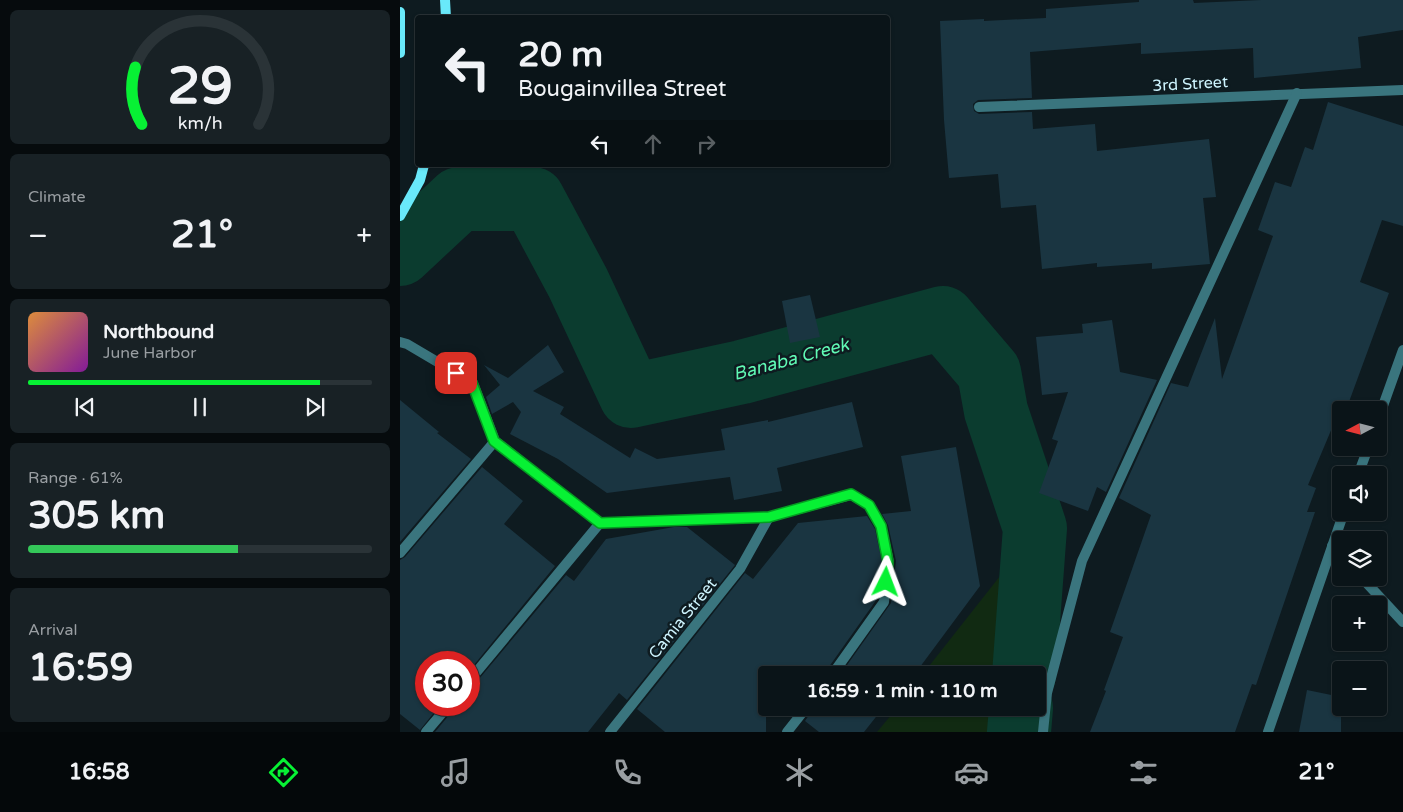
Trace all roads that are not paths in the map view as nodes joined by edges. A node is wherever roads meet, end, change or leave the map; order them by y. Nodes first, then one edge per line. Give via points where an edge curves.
1 (445, 0) edge
2 (400, 12) edge
3 (446, 15) edge
4 (400, 53) edge
5 (1403, 90) edge
6 (1298, 93) junction
7 (979, 108) dead end
8 (423, 167) edge
9 (400, 216) edge
10 (400, 342) edge
11 (1403, 350) edge
12 (1385, 401) edge
13 (494, 441) junction
14 (769, 517) junction
15 (600, 523) junction
16 (1332, 546) edge
17 (400, 553) edge
18 (1369, 586) edge
19 (1403, 622) edge
20 (838, 666) edge
21 (480, 668) edge
22 (440, 716) edge
23 (799, 716) edge
24 (426, 732) edge
25 (610, 732) edge
26 (786, 732) edge
27 (1042, 732) edge
28 (1268, 732) edge

1 - 3 main road
2 - 4 main road
5 - 6 street, 3rd Street
6 - 7 street, 3rd Street
6 - 27 street via 1082,561 1047,693
8 - 9 main road
10 - 13 street via 472,383
11 - 12 street
13 - 15 street
13 - 17 street
14 - 15 street
14 - 20 street via 851,494 869,505 881,526 888,562 884,602
14 - 25 street, Camia Street via 740,569
15 - 21 street
16 - 28 street
18 - 19 street
22 - 24 street
23 - 26 street

